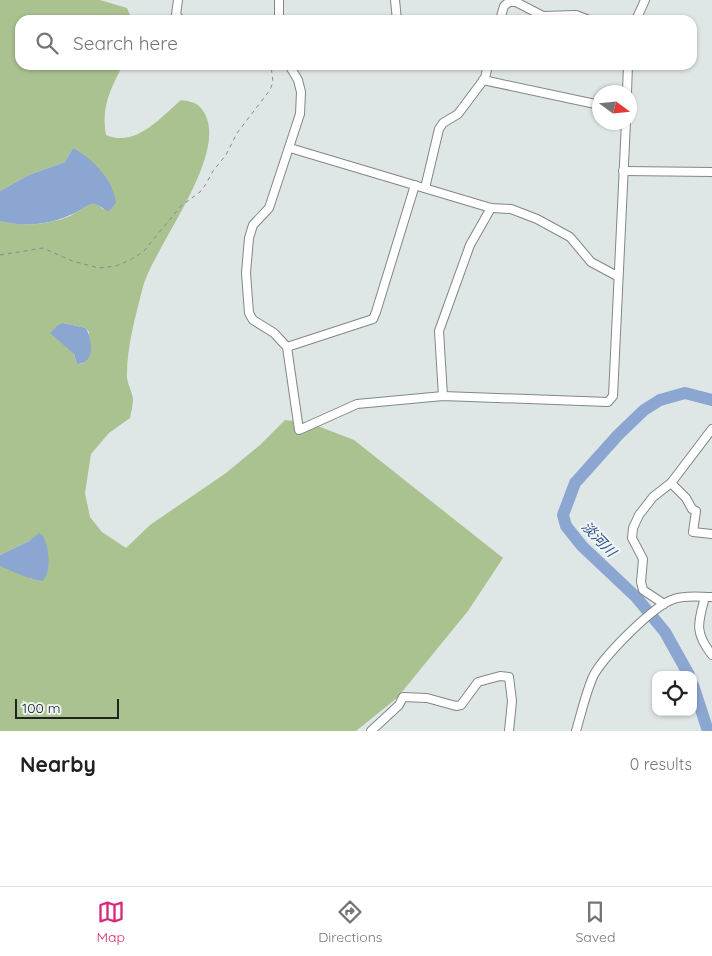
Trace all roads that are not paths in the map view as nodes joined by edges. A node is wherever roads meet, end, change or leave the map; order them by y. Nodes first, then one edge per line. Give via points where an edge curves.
1 (178, 0) edge
2 (279, 0) edge
3 (395, 0) edge
4 (645, 0) edge
5 (176, 15) edge
6 (279, 15) edge
7 (396, 15) edge
8 (501, 15) edge
9 (541, 15) edge
10 (638, 15) edge
11 (292, 70) edge
12 (486, 70) edge
13 (628, 70) edge
14 (483, 80) junction
15 (627, 85) edge
16 (592, 103) edge
17 (626, 130) edge
18 (290, 148) junction
19 (623, 170) junction
20 (712, 172) edge
21 (415, 185) junction
22 (425, 188) junction
23 (491, 208) junction
24 (618, 276) junction
25 (287, 347) junction
26 (443, 396) junction
27 (712, 429) edge
28 (671, 483) junction
29 (712, 534) edge
30 (708, 597) edge
31 (662, 605) junction
32 (712, 655) edge
33 (371, 731) edge
34 (509, 731) edge
35 (576, 731) edge

1 - 5 street
2 - 6 street
3 - 7 street
4 - 10 street
8 - 9 street via 509,2 516,2
11 - 18 street via 301,92 300,114
12 - 14 street
13 - 15 street
14 - 16 street
14 - 22 street via 458,114 439,129
17 - 19 street
18 - 21 street
18 - 25 street via 268,208 253,226 246,273 249,314
19 - 20 street
19 - 24 street
21 - 22 street
21 - 25 street via 372,319
22 - 23 street
23 - 24 street via 511,209 570,237 591,262
23 - 26 street via 470,245 439,331
24 - 26 street via 613,396 608,402
25 - 26 street via 299,430 357,404
27 - 28 street
28 - 29 street via 696,511 693,532
28 - 31 street via 653,497 639,515 632,538 642,554 643,590
30 - 31 street via 673,599
30 - 32 street via 698,623 699,635
31 - 35 street via 637,625 600,666 592,678
33 - 34 street via 399,705 402,697 461,705 478,682 500,676 509,677 512,701

